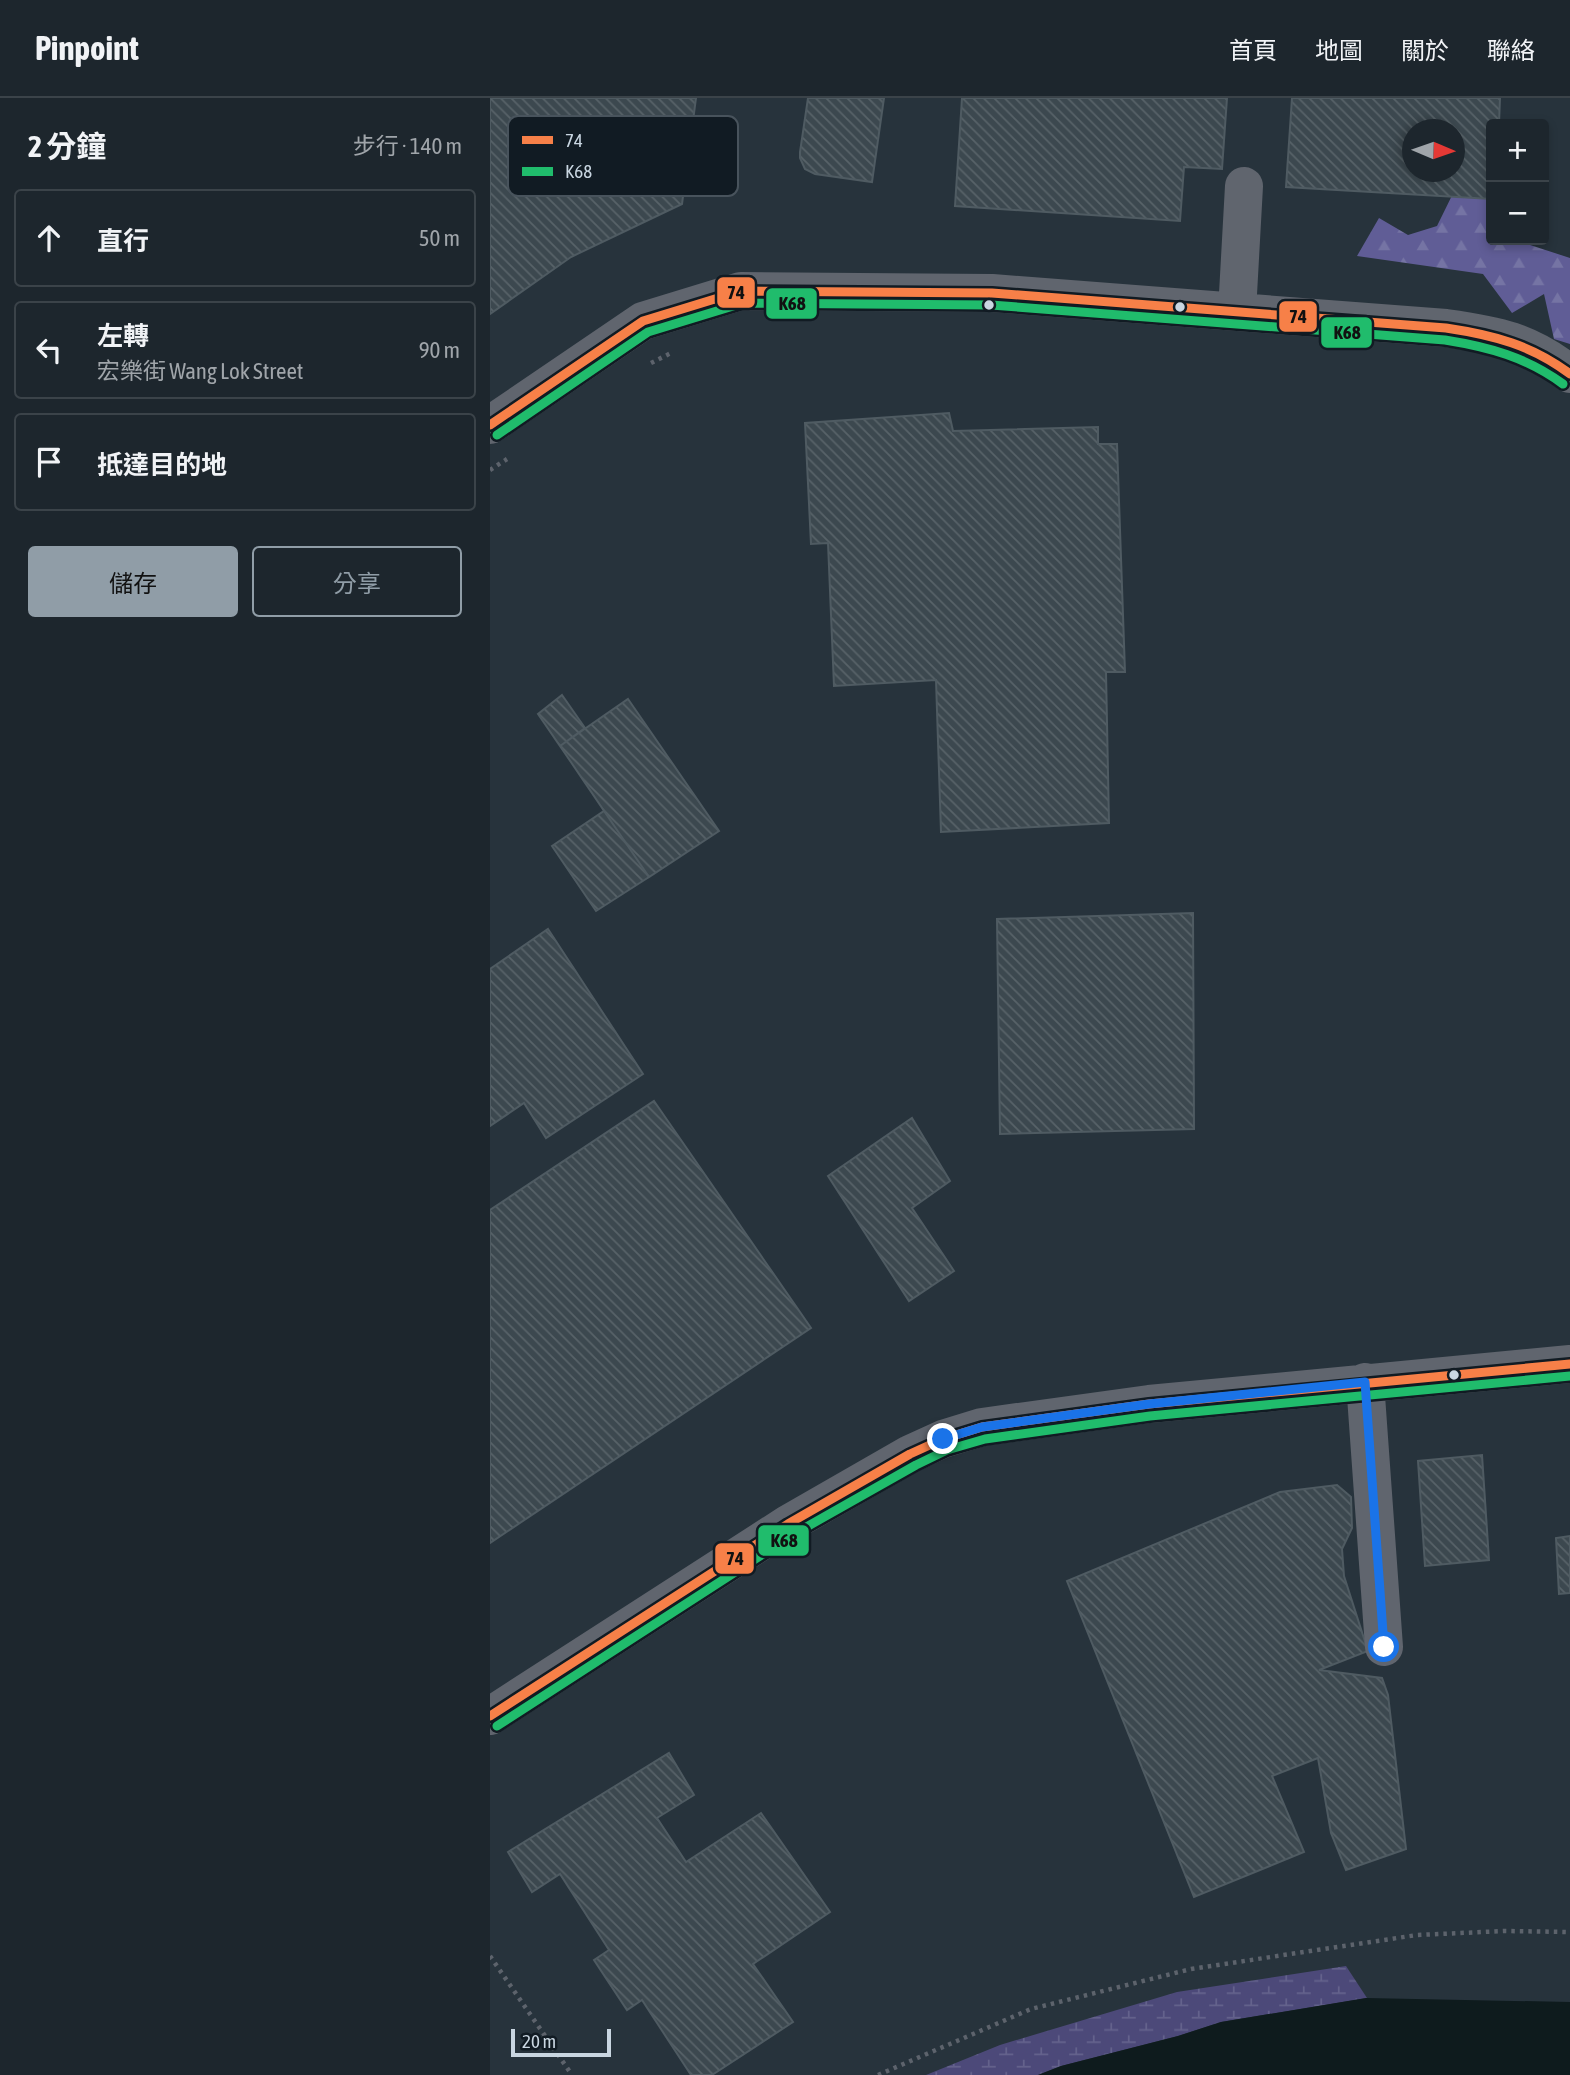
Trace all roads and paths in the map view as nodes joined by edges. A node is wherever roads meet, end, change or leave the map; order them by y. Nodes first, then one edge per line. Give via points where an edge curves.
1 (1244, 186) dead end
2 (1237, 312) junction
3 (678, 349) dead end
4 (642, 367) dead end
5 (1570, 374) edge
6 (501, 440) edge
7 (490, 470) edge
8 (1570, 1364) edge
9 (1365, 1382) junction
10 (1384, 1647) dead end
11 (490, 1716) edge
12 (1570, 1932) edge
13 (490, 1956) edge
14 (572, 2075) edge
15 (878, 2075) edge

1 - 2 street
2 - 5 street via 1494,334 1547,355
2 - 6 street via 992,293 741,291 643,321
3 - 4 path
6 - 7 path
8 - 9 street
9 - 10 street
9 - 11 street via 1149,1404 982,1427 943,1439 788,1524
12 - 15 path via 1417,1935 1191,1969 1031,2009
13 - 14 path

